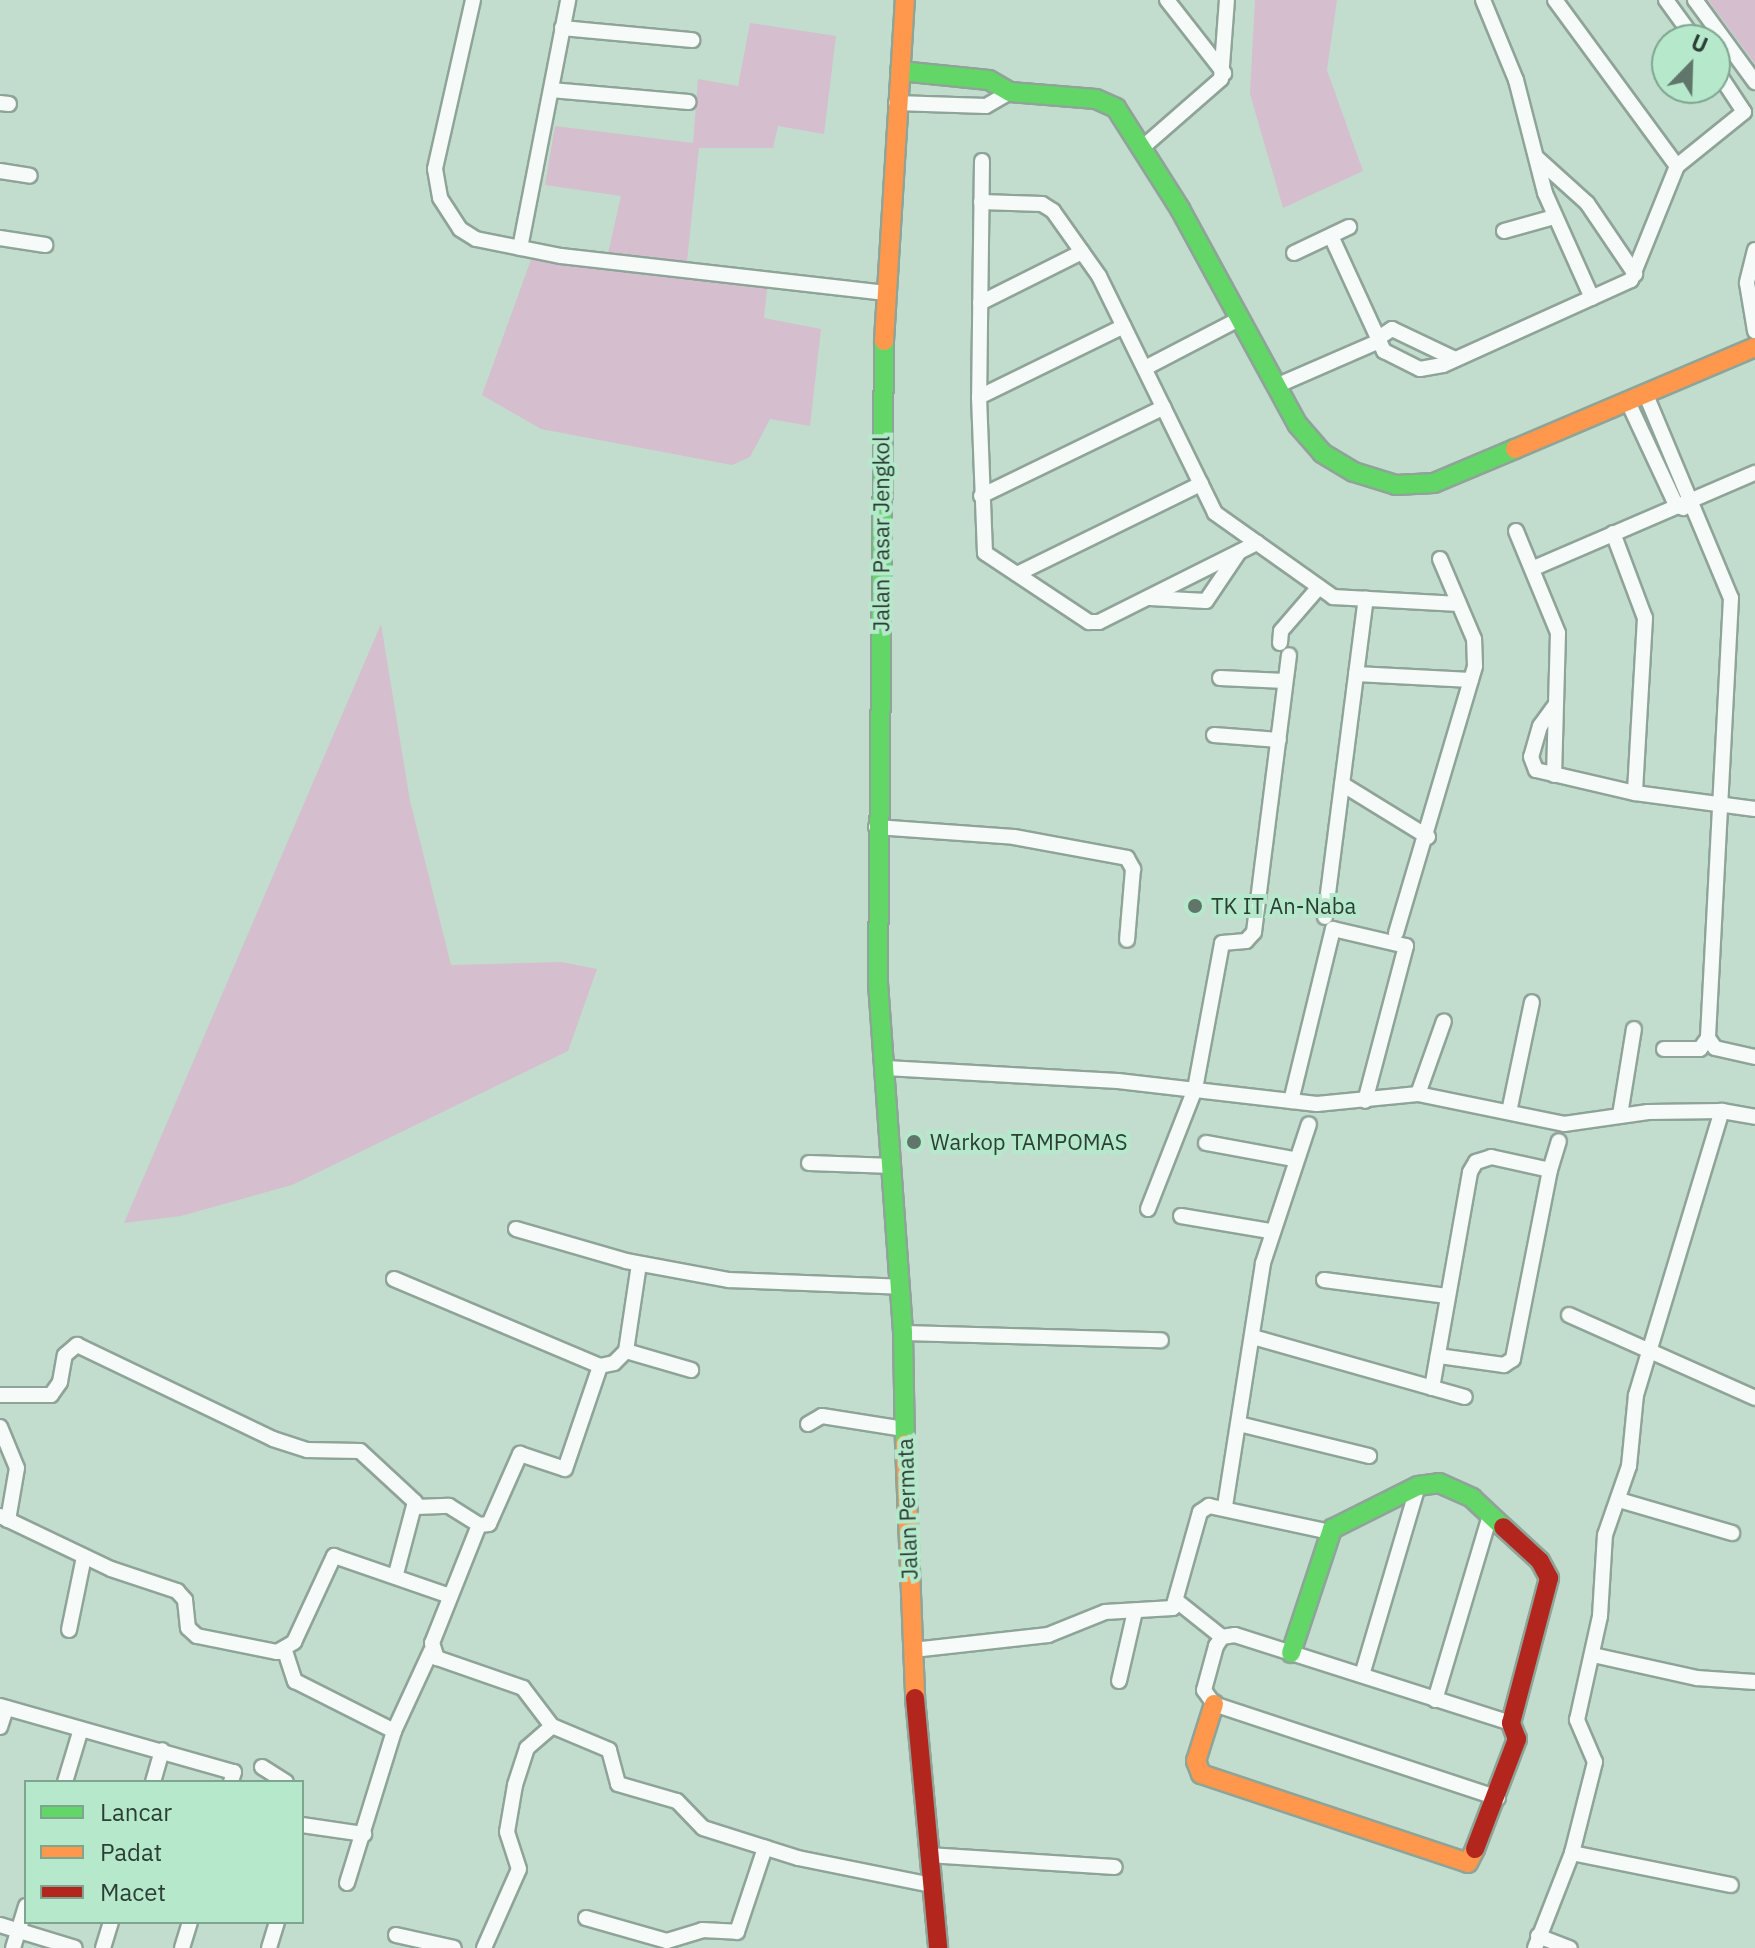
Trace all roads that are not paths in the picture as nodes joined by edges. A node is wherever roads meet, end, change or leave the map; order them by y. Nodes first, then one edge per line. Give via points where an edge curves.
1 (473, 0) edge
2 (568, 0) edge
3 (905, 0) edge
4 (1167, 0) edge
5 (1227, 0) edge
6 (1555, 0) edge
7 (1666, 0) edge
8 (1695, 0) edge
9 (1488, 3) edge
10 (1683, 24) edge
11 (562, 28) junction
12 (692, 40) dead end
13 (900, 71) junction
14 (1224, 73) junction
15 (1755, 82) edge
16 (551, 90) junction
17 (1010, 92) junction
18 (1731, 92) edge
19 (688, 102) dead end
20 (896, 103) junction
21 (1143, 147) junction
22 (1537, 158) junction
23 (982, 161) dead end
24 (1677, 166) junction
25 (0, 171) edge
26 (30, 176) dead end
27 (981, 202) junction
28 (1554, 217) junction
29 (1349, 227) dead end
30 (1504, 231) dead end
31 (1331, 236) junction
32 (0, 238) edge
33 (45, 245) dead end
34 (520, 248) junction
35 (1755, 250) edge
36 (1082, 252) junction
37 (1294, 253) dead end
38 (1635, 274) junction
39 (884, 293) junction
40 (1592, 298) junction
41 (980, 303) junction
42 (1241, 318) junction
43 (1124, 326) junction
44 (1755, 331) edge
45 (1377, 341) junction
46 (1755, 347) edge
47 (1455, 359) junction
48 (1145, 368) junction
49 (1276, 386) junction
50 (979, 397) junction
51 (1637, 399) junction
52 (1164, 407) junction
53 (1755, 473) edge
54 (1201, 484) junction
55 (981, 496) junction
56 (1692, 498) junction
57 (1676, 505) junction
58 (1694, 514) junction
59 (1516, 531) dead end
60 (1613, 533) junction
61 (1257, 543) junction
62 (1239, 552) junction
63 (1440, 559) dead end
64 (1534, 568) junction
65 (1017, 574) junction
66 (1319, 587) junction
67 (1148, 598) junction
68 (1366, 599) junction
69 (1459, 604) junction
70 (1280, 643) dead end
71 (1289, 655) dead end
72 (1356, 674) junction
73 (1220, 678) dead end
74 (1471, 680) junction
75 (1285, 681) junction
76 (1556, 704) junction
77 (1214, 735) dead end
78 (1279, 740) junction
79 (1554, 775) junction
80 (1342, 784) junction
81 (1635, 793) junction
82 (1723, 808) junction
83 (1755, 809) edge
84 (876, 827) junction
85 (1428, 837) junction
86 (1325, 917) dead end
87 (1396, 933) dead end
88 (1127, 940) dead end
89 (1532, 1002) dead end
90 (1444, 1021) dead end
91 (1634, 1029) dead end
92 (1708, 1038) junction
93 (1664, 1049) dead end
94 (1755, 1057) edge
95 (886, 1068) junction
96 (1195, 1089) junction
97 (1418, 1094) junction
98 (1291, 1101) junction
99 (1365, 1101) junction
100 (1722, 1111) junction
101 (1509, 1112) junction
102 (1620, 1115) junction
103 (1755, 1117) edge
104 (1309, 1124) dead end
105 (1559, 1141) dead end
106 (1206, 1143) dead end
107 (1293, 1159) junction
108 (809, 1163) dead end
109 (893, 1166) junction
110 (1550, 1170) junction
111 (1148, 1209) dead end
112 (1181, 1216) dead end
113 (516, 1229) dead end
114 (1270, 1231) junction
115 (639, 1264) junction
116 (394, 1279) dead end
117 (1324, 1280) dead end
118 (900, 1287) junction
119 (1447, 1296) junction
120 (1569, 1315) dead end
121 (903, 1333) junction
122 (1253, 1337) junction
123 (1161, 1340) dead end
124 (1649, 1349) junction
125 (626, 1351) junction
126 (1438, 1356) junction
127 (600, 1366) junction
128 (691, 1370) dead end
129 (1432, 1388) junction
130 (0, 1395) edge
131 (1465, 1397) dead end
132 (1755, 1398) edge
133 (808, 1424) dead end
134 (1239, 1424) junction
135 (0, 1427) edge
136 (904, 1429) junction
137 (1369, 1456) dead end
138 (1418, 1486) junction
139 (1619, 1500) junction
140 (1225, 1506) junction
141 (416, 1507) junction
142 (1490, 1516) junction
143 (4, 1518) edge
144 (479, 1525) junction
145 (1321, 1530) dead end
146 (1732, 1533) dead end
147 (84, 1557) junction
148 (396, 1574) junction
149 (450, 1596) junction
150 (1178, 1602) junction
151 (1135, 1611) junction
152 (69, 1630) dead end
153 (1222, 1637) junction
154 (913, 1650) junction
155 (285, 1651) junction
156 (431, 1651) junction
157 (1291, 1653) junction
158 (1593, 1655) junction
159 (1362, 1675) junction
160 (1119, 1681) dead end
161 (1755, 1682) edge
162 (1435, 1700) junction
163 (1214, 1704) junction
164 (3, 1707) edge
165 (1511, 1723) junction
166 (552, 1726) junction
167 (0, 1727) edge
168 (81, 1729) junction
169 (394, 1731) junction
170 (162, 1750) junction
171 (262, 1767) dead end
172 (66, 1780) edge
173 (154, 1780) edge
174 (232, 1780) edge
175 (283, 1780) edge
176 (1498, 1798) junction
177 (304, 1825) edge
178 (364, 1834) junction
179 (765, 1848) junction
180 (1572, 1853) junction
181 (928, 1855) junction
182 (1115, 1867) dead end
183 (347, 1883) dead end
184 (932, 1885) junction
185 (1731, 1885) dead end
186 (24, 1912) edge
187 (586, 1918) dead end
188 (110, 1924) edge
189 (189, 1924) edge
190 (276, 1924) edge
191 (0, 1925) edge
192 (18, 1931) junction
193 (396, 1935) dead end
194 (1537, 1942) edge
195 (13, 1948) edge
196 (75, 1948) edge
197 (103, 1948) edge
198 (182, 1948) edge
199 (269, 1948) edge
200 (451, 1948) edge
201 (484, 1948) edge
202 (938, 1948) edge
203 (1570, 1948) edge

1 - 34 street via 436,157 436,186 460,229 476,239
2 - 11 street
3 - 13 street, Jalan Pasar Jengkol
4 - 14 street
5 - 14 street
6 - 24 street
7 - 10 street
8 - 15 street
9 - 22 street
11 - 12 street
11 - 16 street
13 - 17 street via 989,80
13 - 20 street, Jalan Pasar Jengkol
14 - 21 street
16 - 19 street
16 - 34 street
17 - 20 street via 986,106
17 - 21 street via 1107,102
18 - 24 street via 1744,112
20 - 39 street, Jalan Pasar Jengkol
21 - 42 street
22 - 28 street
22 - 38 street via 1587,203
23 - 27 street
24 - 38 street
25 - 26 street
27 - 36 street via 1042,204
27 - 41 street
28 - 30 street
28 - 40 street
29 - 31 street
31 - 37 street
31 - 45 street
32 - 33 street
34 - 39 street
35 - 44 street via 1747,283
36 - 41 street
36 - 43 street
38 - 40 street via 1627,284
39 - 84 street, Jalan Pasar Jengkol
40 - 47 street
41 - 50 street
42 - 48 street
42 - 49 street
43 - 48 street
43 - 50 street
45 - 47 street via 1392,329
45 - 47 street via 1403,365 1420,369
45 - 49 street
46 - 51 street
48 - 52 street
49 - 51 street via 1322,453 1354,472 1396,485 1434,483
50 - 55 street
51 - 56 street
51 - 57 street
52 - 54 street
52 - 55 street
53 - 56 street
54 - 61 street via 1215,513
54 - 65 street
55 - 65 street via 985,553
56 - 57 street
56 - 58 street
57 - 58 street
57 - 60 street
58 - 82 street via 1731,598
59 - 64 street
60 - 64 street
60 - 81 street via 1645,618
61 - 62 street
61 - 66 street
62 - 67 street
62 - 67 street via 1206,601
63 - 69 street
64 - 76 street via 1558,633
65 - 67 street via 1089,622
66 - 68 street via 1333,597
66 - 70 street via 1281,631
68 - 69 street
68 - 72 street
69 - 74 street via 1474,639
71 - 75 street
72 - 74 street
72 - 80 street
73 - 75 street
74 - 85 street via 1437,784
75 - 78 street
76 - 79 street
76 - 79 street via 1540,726 1530,764
77 - 78 street
78 - 96 street via 1254,932 1246,941 1222,943
79 - 81 street
80 - 85 street
80 - 86 street
81 - 82 street
82 - 83 street
82 - 92 street
84 - 88 street via 1014,837 1127,858 1133,869
84 - 95 street, Jalan Pasar Jengkol via 878,983
85 - 87 street
89 - 101 street
90 - 97 street
91 - 102 street
92 - 93 street via 1700,1049
92 - 94 street via 1715,1048
95 - 96 street
95 - 109 street, Jalan Permata
96 - 98 street
96 - 111 street
97 - 99 street
97 - 101 street
98 - 99 street
98 - 99 street via 1333,929 1406,946
100 - 102 street
100 - 103 street
100 - 124 street
101 - 102 street via 1564,1124
104 - 107 street
105 - 110 street
106 - 107 street
107 - 114 street
108 - 109 street
109 - 118 street, Jalan Permata
110 - 119 street via 1491,1157 1476,1162
110 - 126 street via 1513,1359 1504,1365
112 - 114 street
113 - 115 street
114 - 122 street
115 - 118 street via 729,1280
115 - 125 street
116 - 127 street
117 - 119 street
118 - 121 street, Jalan Permata
119 - 126 street
120 - 124 street
121 - 123 street
121 - 136 street, Jalan Permata
122 - 129 street
122 - 134 street
124 - 132 street
124 - 139 street
125 - 127 street via 614,1363
125 - 128 street
126 - 129 street
127 - 144 street via 568,1466 520,1454 497,1517
129 - 131 street
130 - 141 street via 51,1395 71,1347 85,1347 273,1439 307,1450 365,1453
133 - 136 street via 822,1416
134 - 137 street
134 - 140 street
135 - 143 street via 17,1468
136 - 154 street, Jalan Permata
138 - 142 street via 1439,1483 1472,1498
138 - 157 street via 1332,1529
138 - 159 street
139 - 146 street
139 - 158 street via 1605,1535
140 - 145 street
140 - 150 street via 1200,1512
141 - 144 street via 449,1506
141 - 148 street
142 - 162 street
142 - 165 street via 1540,1561 1549,1578
143 - 147 street
144 - 149 street
147 - 152 street
147 - 155 street via 177,1591 185,1600 188,1628 197,1636
148 - 149 street
148 - 155 street via 334,1556
149 - 156 street
150 - 151 street via 1166,1610
150 - 153 street
151 - 154 street via 1105,1612 1048,1635
151 - 160 street
153 - 157 street via 1235,1635
153 - 163 street via 1204,1690
154 - 181 street, Jalan Permata
155 - 169 street via 295,1681
156 - 166 street via 437,1658 523,1688
156 - 169 street
157 - 159 street
158 - 161 street via 1697,1678
158 - 180 street via 1576,1726 1595,1762
159 - 162 street
162 - 165 street
163 - 176 street
163 - 176 street via 1197,1768 1253,1792 1468,1863
164 - 167 street
164 - 168 street
165 - 176 street via 1517,1739
166 - 179 street via 605,1746 618,1784 672,1799 698,1826
166 - 201 street via 527,1748 523,1760 507,1832 519,1869
168 - 170 street
168 - 172 street
169 - 178 street
170 - 173 street
170 - 174 street via 234,1772
171 - 175 street
177 - 178 street
178 - 183 street
179 - 184 street
179 - 187 street via 737,1932 702,1930 667,1941
180 - 185 street
180 - 194 street
181 - 182 street
181 - 184 street, Jalan Permata
184 - 202 street, Jalan Permata
186 - 192 street
188 - 197 street
189 - 198 street
190 - 199 street
191 - 192 street
192 - 195 street
192 - 196 street
193 - 200 street
194 - 203 street

